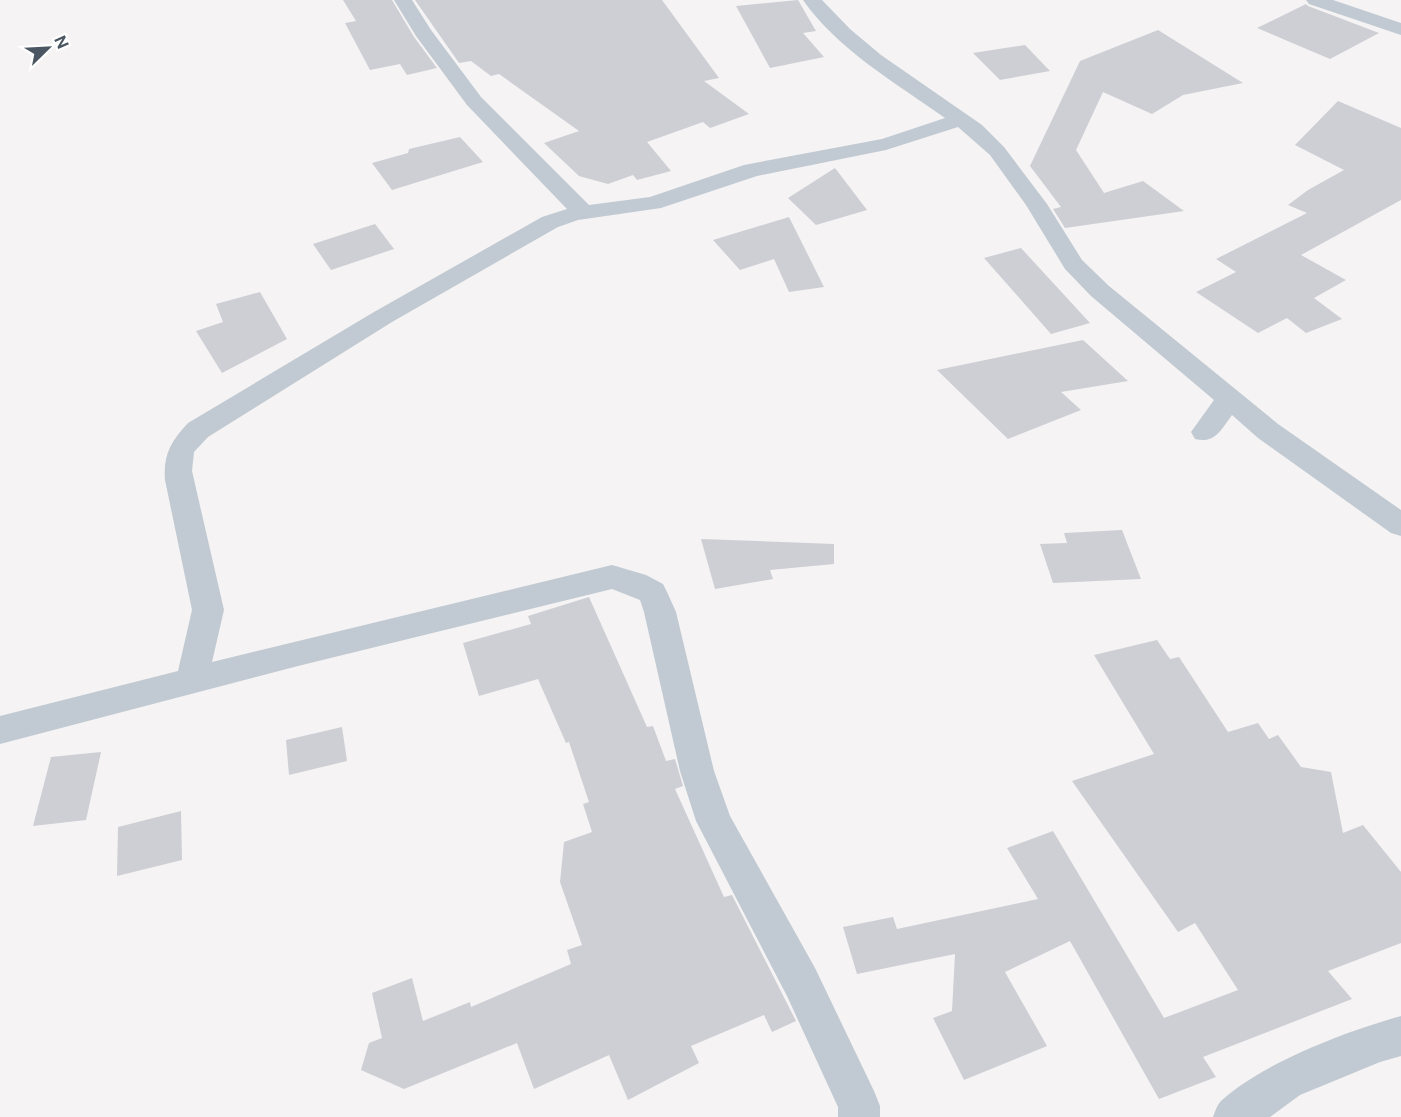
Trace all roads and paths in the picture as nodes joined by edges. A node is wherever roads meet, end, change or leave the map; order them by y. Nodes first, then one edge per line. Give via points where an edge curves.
1 (403, 0) edge
2 (812, 0) edge
3 (1315, 0) edge
4 (1401, 29) edge
5 (961, 119) junction
6 (583, 212) junction
7 (1230, 398) junction
8 (1204, 432) dead end
9 (1401, 525) edge
10 (192, 680) junction
11 (0, 730) edge
12 (1401, 1036) edge
13 (859, 1117) edge
14 (1234, 1117) edge

1 - 6 street via 474,101
2 - 5 street via 874,59
3 - 4 street
5 - 6 street via 886,144 752,170 653,203
5 - 7 street via 997,151 1073,264 1100,291
6 - 10 street via 550,222 467,267 198,430 182,446 177,461 179,480 208,610
7 - 8 street
7 - 9 street via 1268,431
10 - 11 street
10 - 13 street via 612,577 652,592 697,771 714,821 801,982 859,1106
12 - 14 street via 1286,1080

